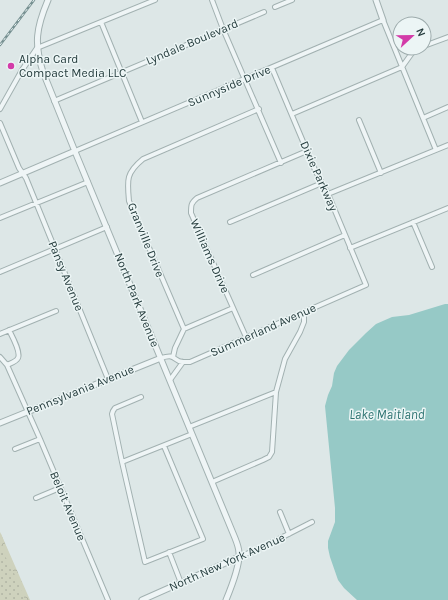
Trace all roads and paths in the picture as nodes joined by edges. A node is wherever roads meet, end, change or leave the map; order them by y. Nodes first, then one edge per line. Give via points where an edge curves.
1 (48, 0) edge
2 (155, 0) edge
3 (212, 0) edge
4 (292, 0) edge
5 (376, 0) edge
6 (274, 7) dead end
7 (264, 12) dead end
8 (382, 20) junction
9 (101, 22) junction
10 (223, 29) junction
11 (448, 37) edge
12 (432, 43) edge
13 (37, 48) junction
14 (410, 56) edge
15 (402, 67) junction
16 (272, 68) junction
17 (121, 72) junction
18 (245, 79) junction
19 (54, 101) junction
20 (448, 107) edge
21 (0, 109) edge
22 (258, 109) junction
23 (292, 114) junction
24 (423, 118) junction
25 (359, 120) dead end
26 (142, 122) junction
27 (0, 123) edge
28 (448, 145) edge
29 (436, 150) junction
30 (75, 151) junction
31 (307, 151) junction
32 (281, 163) junction
33 (23, 173) junction
34 (381, 173) junction
35 (88, 182) junction
36 (0, 183) edge
37 (322, 183) junction
38 (328, 194) junction
39 (36, 203) junction
40 (448, 208) edge
41 (0, 218) edge
42 (230, 222) dead end
43 (413, 222) junction
44 (107, 228) junction
45 (344, 234) junction
46 (350, 248) junction
47 (55, 249) junction
48 (432, 267) dead end
49 (0, 272) edge
50 (253, 275) dead end
51 (366, 285) joint
52 (233, 308) junction
53 (56, 311) dead end
54 (304, 312) junction
55 (184, 329) junction
56 (9, 330) junction
57 (0, 334) edge
58 (246, 337) junction
59 (0, 357) edge
60 (173, 357) junction
61 (161, 358) junction
62 (183, 362) junction
63 (7, 365) junction
64 (108, 379) junction
65 (170, 380) junction
66 (276, 392) junction
67 (141, 397) dead end
68 (27, 412) junction
69 (0, 423) edge
70 (189, 427) junction
71 (192, 434) junction
72 (40, 439) junction
73 (164, 446) junction
74 (15, 449) dead end
75 (122, 462) junction
76 (212, 482) junction
77 (60, 488) junction
78 (36, 498) dead end
79 (280, 512) dead end
80 (312, 522) dead end
81 (289, 534) junction
82 (169, 552) junction
83 (239, 557) junction
84 (181, 583) junction
85 (108, 600) edge
86 (142, 600) edge
87 (226, 600) edge

1 - 13 street, North Park Avenue via 38,30
2 - 9 street
3 - 10 street
4 - 6 street
5 - 8 street
7 - 10 street, Lyndale Boulevard
8 - 15 street
8 - 16 street, Sunnyside Drive
9 - 13 street
9 - 17 street
10 - 17 street, Lyndale Boulevard
10 - 18 street
11 - 12 street
13 - 19 street, North Park Avenue
13 - 21 street
14 - 15 street
15 - 23 street
15 - 24 street
16 - 18 street, Sunnyside Drive
16 - 23 street, Dixie Parkway
17 - 19 street, Lyndale Boulevard
17 - 26 street
18 - 22 street
18 - 26 street, Sunnyside Drive
19 - 30 street, North Park Avenue
20 - 24 street
22 - 32 street
22 - 55 street, Granville Drive via 143,159 134,166 129,175 129,201
23 - 31 street, Dixie Parkway
24 - 29 street
25 - 34 street
26 - 30 street, Sunnyside Drive
27 - 33 street, Pansy Avenue
28 - 29 street
29 - 34 street
30 - 33 street
30 - 35 street, North Park Avenue
31 - 32 street, Williams Drive
31 - 37 street, Dixie Parkway
32 - 52 street, Williams Drive via 197,198 191,206 191,213
33 - 36 street
33 - 39 street, Pansy Avenue
34 - 38 street
35 - 39 street
35 - 44 street, North Park Avenue
37 - 38 street, Dixie Parkway
37 - 42 street
38 - 45 street, Dixie Parkway
39 - 41 street
39 - 47 street, Pansy Avenue
40 - 43 street
43 - 46 street
43 - 48 street
44 - 47 street
44 - 61 street, North Park Avenue
45 - 46 street, Dixie Parkway
45 - 50 street
46 - 51 street, Dixie Parkway
47 - 49 street
47 - 64 street, Pansy Avenue
51 - 54 street, Summerland Avenue
52 - 55 street
52 - 58 street, Williams Drive
53 - 56 street
54 - 58 street, Summerland Avenue
54 - 66 street via 304,322 285,359
55 - 60 street
56 - 57 street
56 - 63 street via 19,356
58 - 62 street, Summerland Avenue via 190,362
59 - 63 street, Beloit Avenue
60 - 61 street
60 - 62 street
61 - 64 street, Pennsylvania Avenue
61 - 65 street, North Park Avenue
62 - 65 street
63 - 68 street, Beloit Avenue
64 - 68 street, Pennsylvania Avenue
65 - 70 street, North Park Avenue
66 - 70 street
66 - 76 street via 272,452 269,457
67 - 75 street via 116,408 112,414
68 - 69 street, Pennsylvania Avenue
68 - 72 street, Beloit Avenue
70 - 71 street, North Park Avenue
71 - 73 street
71 - 76 street, North Park Avenue
72 - 74 street
72 - 77 street, Beloit Avenue
73 - 75 street
73 - 82 street via 203,539
75 - 82 street via 145,562
76 - 83 street, North Park Avenue via 238,546
77 - 78 street
77 - 85 street, Beloit Avenue
79 - 81 street
80 - 81 street, North New York Avenue
81 - 83 street, North New York Avenue
82 - 84 street
83 - 84 street, North New York Avenue
83 - 87 street, North Park Avenue
84 - 86 street, North New York Avenue

